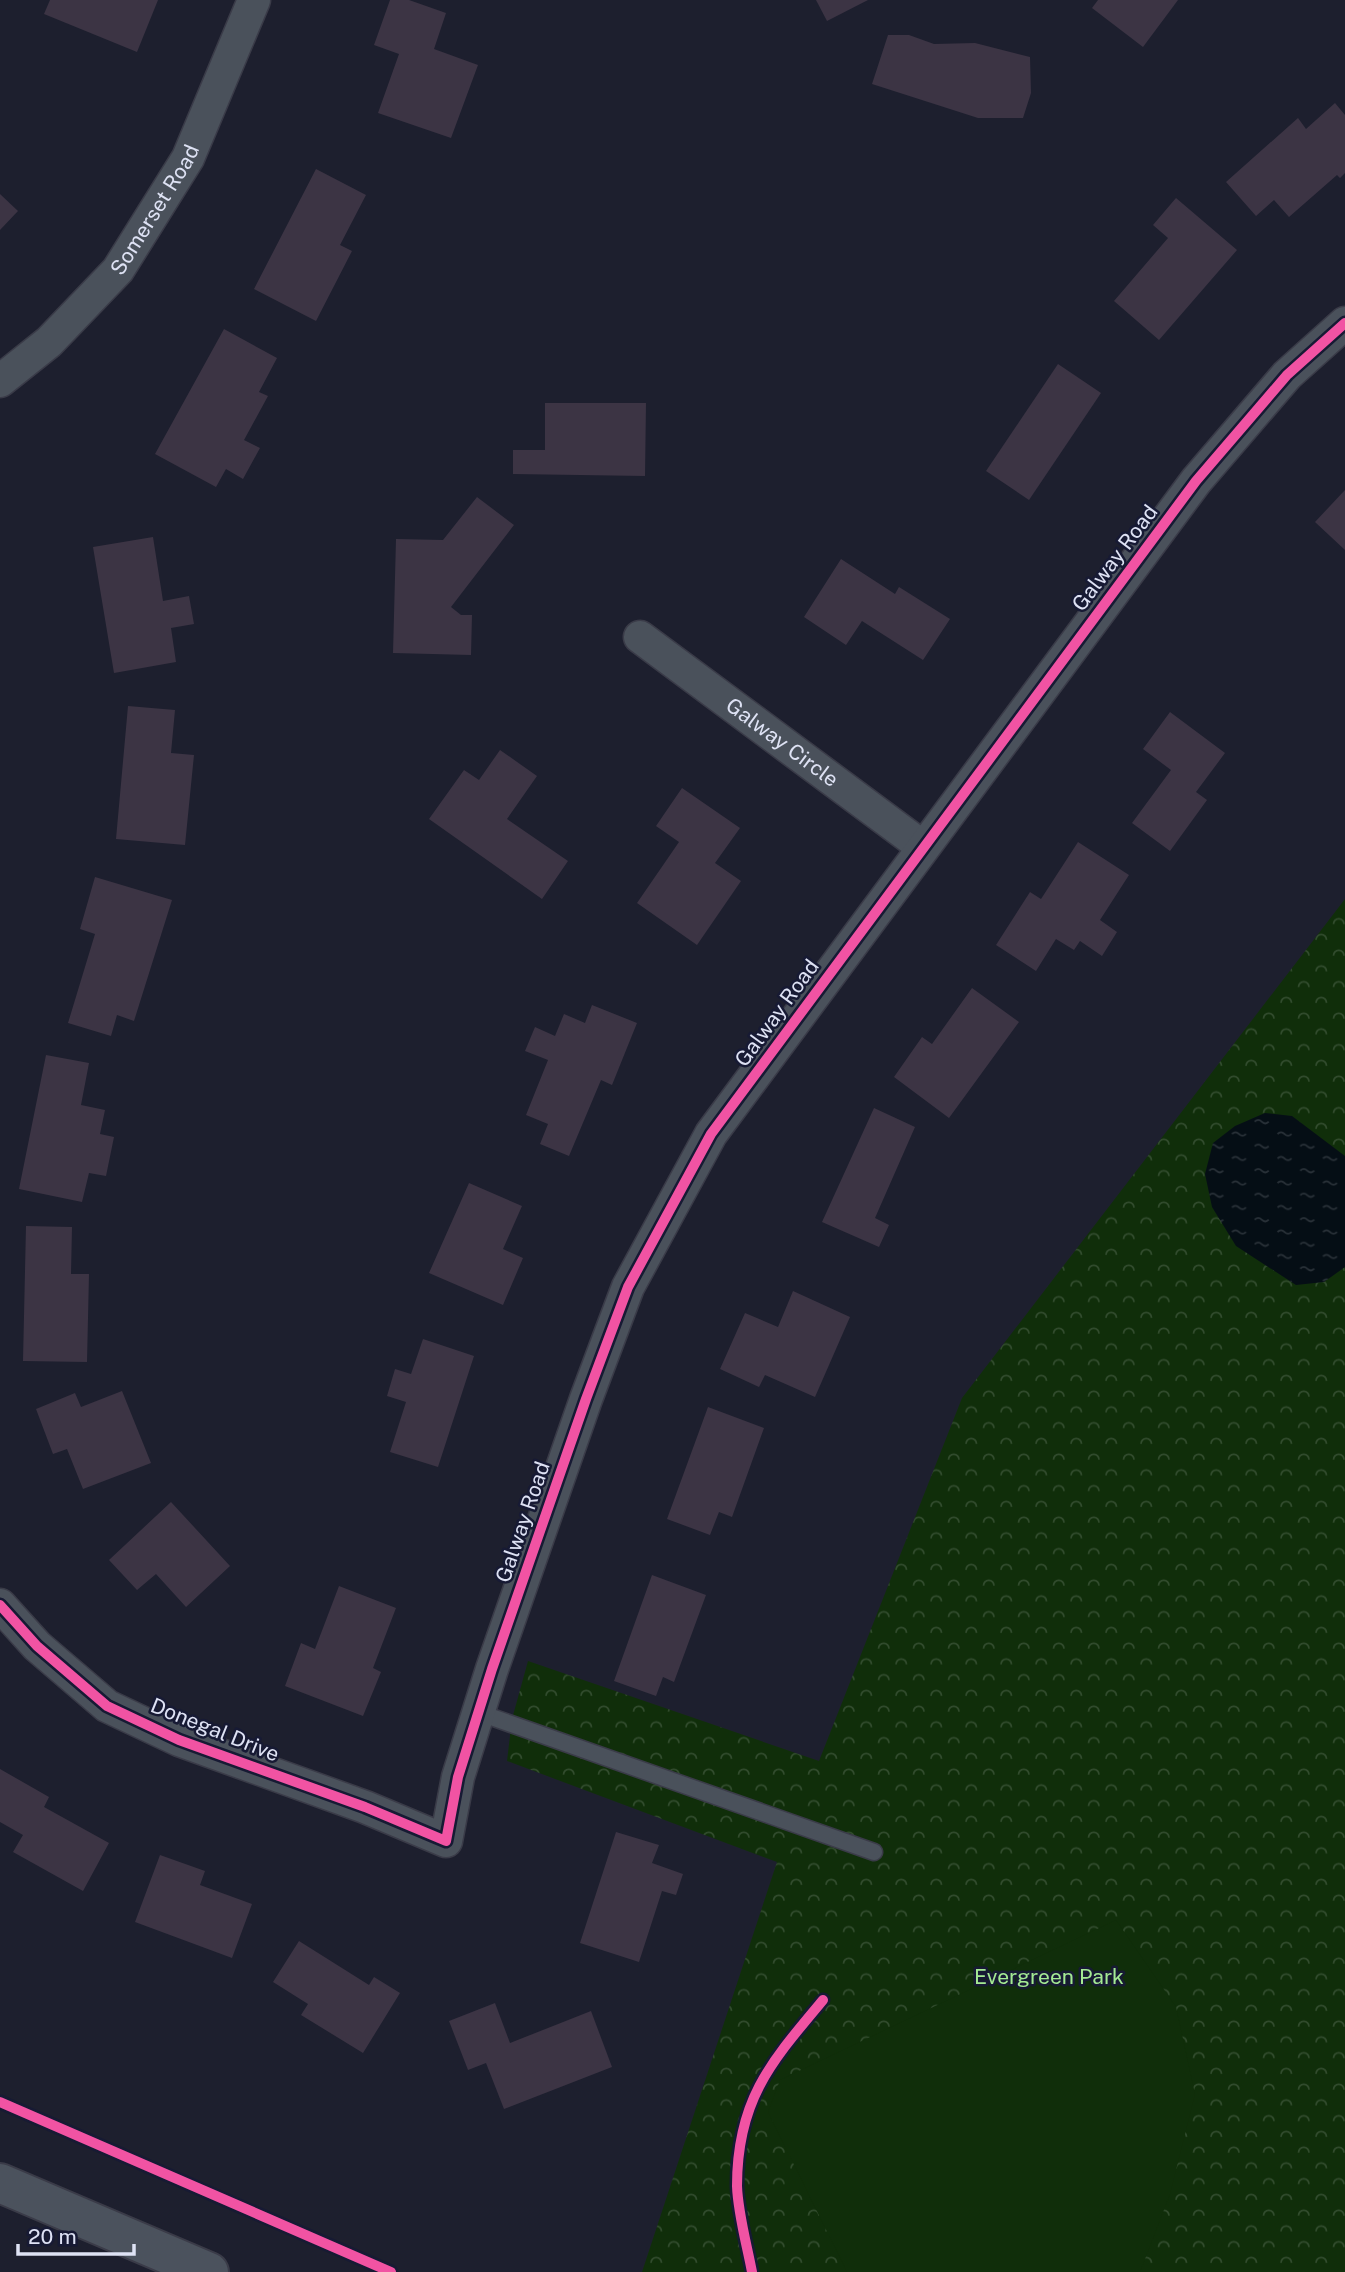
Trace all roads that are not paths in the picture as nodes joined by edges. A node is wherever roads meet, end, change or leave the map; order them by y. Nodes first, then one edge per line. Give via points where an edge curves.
1 (254, 0) edge
2 (1345, 323) edge
3 (0, 381) edge
4 (640, 637) dead end
5 (923, 847) junction
6 (0, 1605) edge
7 (480, 1713) junction
8 (446, 1841) joint
9 (874, 1852) dead end
10 (0, 2183) edge
11 (209, 2272) edge

1 - 3 street, Somerset Road via 188,158 118,271 49,342
2 - 5 street, Galway Road via 1287,375 1196,481
4 - 5 street, Galway Circle
5 - 7 street, Galway Road via 711,1134 628,1287 498,1650
6 - 8 street, Donegal Drive via 37,1646 107,1706 179,1740
7 - 8 street, Galway Road via 458,1777
7 - 9 lane
10 - 11 main road

